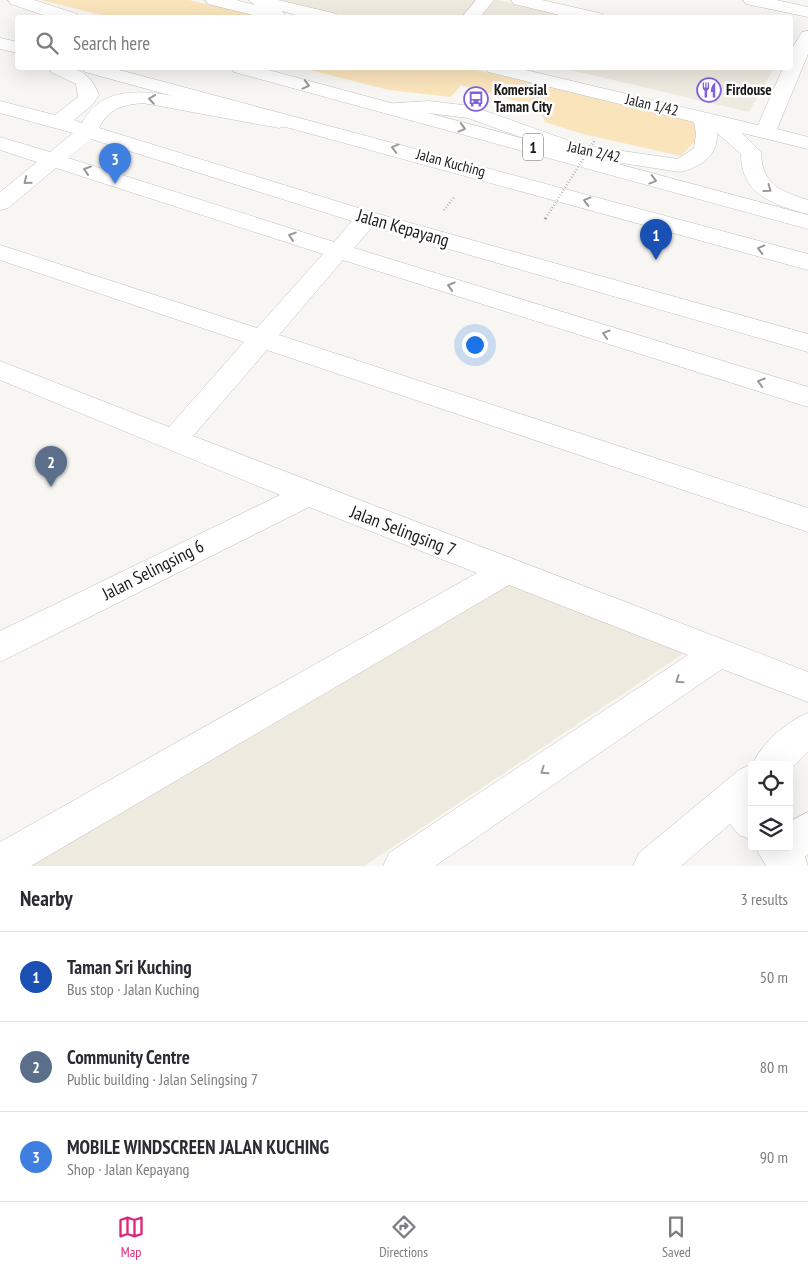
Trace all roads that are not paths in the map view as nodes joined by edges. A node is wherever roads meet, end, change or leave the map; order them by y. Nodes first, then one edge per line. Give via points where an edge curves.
1 (17, 0) edge
2 (214, 0) edge
3 (257, 0) edge
4 (485, 0) edge
5 (520, 0) edge
6 (752, 0) edge
7 (0, 8) edge
8 (808, 12) edge
9 (29, 15) edge
10 (61, 15) edge
11 (275, 15) edge
12 (319, 15) edge
13 (472, 15) edge
14 (583, 15) edge
15 (808, 36) edge
16 (793, 60) edge
17 (62, 70) edge
18 (100, 70) edge
19 (248, 70) edge
20 (504, 70) edge
21 (556, 70) edge
22 (789, 70) edge
23 (0, 107) edge
24 (388, 108) junction
25 (708, 118) junction
26 (59, 122) junction
27 (767, 125) junction
28 (87, 132) junction
29 (354, 137) junction
30 (0, 143) edge
31 (808, 144) edge
32 (750, 152) junction
33 (54, 159) junction
34 (0, 203) edge
35 (808, 207) edge
36 (367, 218) junction
37 (808, 222) edge
38 (338, 251) junction
39 (0, 252) edge
40 (808, 262) edge
41 (263, 338) junction
42 (808, 343) edge
43 (0, 370) edge
44 (808, 397) edge
45 (176, 439) junction
46 (308, 494) junction
47 (808, 520) edge
48 (508, 571) junction
49 (0, 647) edge
50 (719, 653) junction
51 (808, 687) edge
52 (808, 729) edge
53 (774, 761) edge
54 (745, 801) edge
55 (808, 830) edge
56 (784, 852) edge
57 (0, 863) edge
58 (402, 866) edge
59 (652, 866) edge

1 - 10 main road
2 - 11 main road
3 - 12 main road
4 - 13 main road
5 - 14 main road
6 - 8 main road
7 - 9 main road
15 - 16 main road
17 - 26 main road via 84,81 89,95
18 - 29 main road, Jalan Kuching / 1
19 -> 24 main road, 1
20 - 25 main road, Jalan 1/42
21 - 27 main road
22 - 27 main road
23 - 26 main road, Jalan Kepayang
24 - 25 main road, Jalan 2/42 via 429,107 471,112 577,151 680,166 691,163 702,154 709,135
24 -> 37 main road, 1
25 - 27 main road, Jalan 1/42
25 - 32 main road
26 - 28 main road, Jalan Kepayang
27 - 31 main road, Jalan 1/42
29 -> 28 main road via 143,97 119,100 102,108
28 - 33 main road
28 - 36 main road, Jalan Kepayang
40 -> 29 main road, Jalan Kuching / 1
30 - 33 main road
31 - 32 main road
32 -> 35 main road via 754,175 762,185 779,197
33 -> 34 main road
38 -> 33 main road
36 - 38 main road
36 - 42 main road, Jalan Kepayang
38 - 41 main road
44 -> 38 main road
39 - 41 main road
41 - 45 main road
41 - 47 main road
43 - 45 main road, Jalan Selingsing 7
45 - 46 main road, Jalan Selingsing 7
46 - 48 main road, Jalan Selingsing 7
46 - 49 main road, Jalan Selingsing 6
48 - 50 main road, Jalan Selingsing 7
48 - 57 main road
50 - 51 main road, Jalan Selingsing 7
50 -> 58 main road
52 - 53 main road
54 - 59 main road
55 - 56 main road

